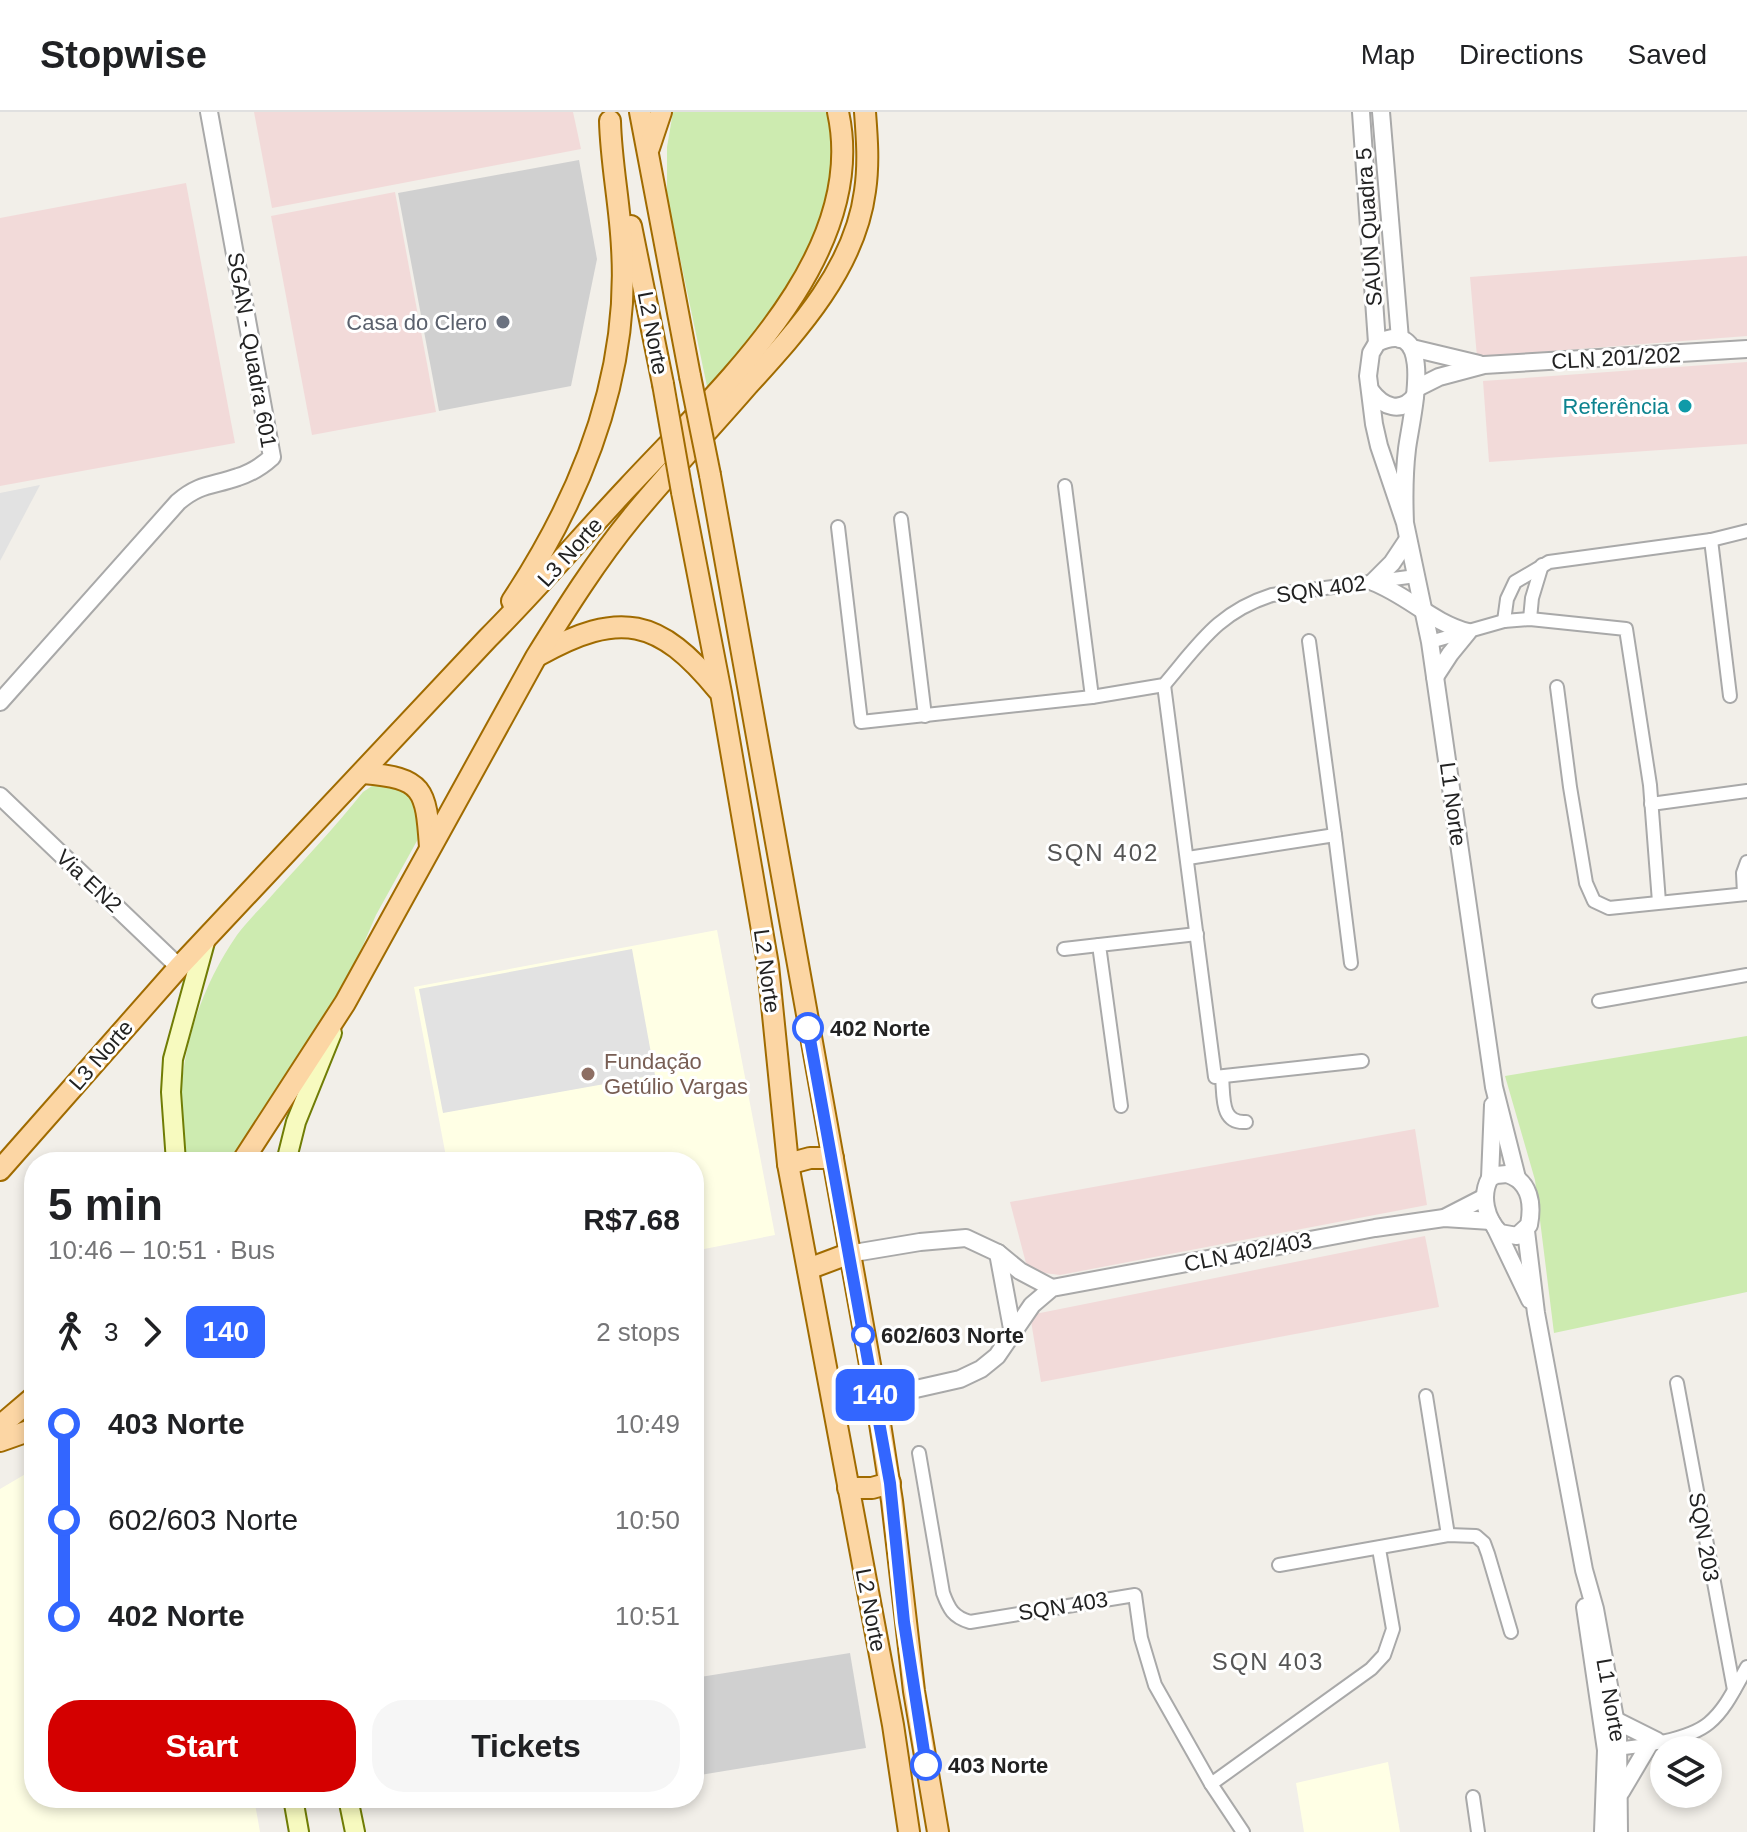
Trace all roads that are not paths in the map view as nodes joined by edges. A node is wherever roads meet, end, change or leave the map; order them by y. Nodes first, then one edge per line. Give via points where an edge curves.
1 (209, 112) edge
2 (640, 112) edge
3 (661, 112) edge
4 (838, 112) edge
5 (865, 112) edge
6 (1361, 112) edge
7 (1381, 112) edge
8 (609, 116) edge
9 (647, 152) junction
10 (1377, 343) junction
11 (1406, 344) junction
12 (1747, 349) edge
13 (1484, 365) junction
14 (1371, 391) junction
15 (1416, 392) junction
16 (1065, 486) dead end
17 (901, 519) dead end
18 (838, 527) dead end
19 (1406, 531) junction
20 (1747, 531) edge
21 (1711, 540) junction
22 (1542, 565) junction
23 (1416, 576) junction
24 (1373, 582) junction
25 (1423, 609) junction
26 (1530, 619) junction
27 (1504, 621) junction
28 (1468, 632) junction
29 (488, 638) junction
30 (1309, 641) dead end
31 (1430, 642) junction
32 (536, 657) junction
33 (1435, 677) junction
34 (1164, 685) junction
35 (1557, 687) dead end
36 (721, 693) junction
37 (1730, 696) dead end
38 (1092, 697) junction
39 (0, 702) edge
40 (925, 716) junction
41 (363, 773) junction
42 (1747, 791) edge
43 (0, 796) edge
44 (1651, 804) junction
45 (1335, 835) junction
46 (430, 847) junction
47 (1188, 858) junction
48 (1747, 862) edge
49 (1745, 894) edge
50 (1659, 902) junction
51 (1197, 934) junction
52 (205, 942) junction
53 (1099, 945) junction
54 (1064, 949) dead end
55 (1351, 963) dead end
56 (179, 967) junction
57 (1747, 975) edge
58 (1599, 1001) dead end
59 (345, 1003) junction
60 (1362, 1061) dead end
61 (1222, 1077) junction
62 (1494, 1087) junction
63 (1121, 1106) dead end
64 (1246, 1122) dead end
65 (175, 1152) edge
66 (248, 1152) edge
67 (288, 1152) edge
68 (833, 1158) junction
69 (788, 1164) junction
70 (0, 1170) edge
71 (1490, 1178) junction
72 (1517, 1178) junction
73 (1485, 1197) junction
74 (1444, 1218) junction
75 (1493, 1225) junction
76 (1526, 1231) junction
77 (998, 1253) junction
78 (848, 1254) junction
79 (808, 1269) junction
80 (1052, 1288) junction
81 (1536, 1313) junction
82 (1013, 1334) junction
83 (1677, 1383) dead end
84 (1426, 1396) dead end
85 (876, 1398) junction
86 (24, 1406) edge
87 (0, 1426) edge
88 (24, 1433) edge
89 (0, 1441) edge
90 (919, 1453) dead end
91 (890, 1483) junction
92 (848, 1488) junction
93 (1448, 1535) junction
94 (1379, 1549) junction
95 (1279, 1565) dead end
96 (1584, 1570) junction
97 (1511, 1632) dead end
98 (1747, 1667) edge
99 (1734, 1690) junction
100 (1615, 1720) junction
101 (1676, 1736) edge
102 (1650, 1740) edge
103 (1650, 1743) edge
104 (1650, 1748) edge
105 (1613, 1749) junction
106 (1211, 1784) junction
107 (1621, 1793) junction
108 (1473, 1797) dead end
109 (295, 1808) edge
110 (350, 1808) edge
111 (299, 1832) edge
112 (355, 1832) edge
113 (909, 1832) edge
114 (938, 1832) edge
115 (1243, 1832) edge
116 (1478, 1832) edge
117 (1603, 1832) edge
118 (1619, 1832) edge

1 - 39 street, SGAN - Quadra 601 via 272,457 238,478 193,489 178,502
2 - 9 main road, L2 Norte
3 - 9 main road
4 - 29 main road, L3 Norte via 843,143 833,214 803,279 775,322
5 - 32 main road, L3 Norte via 865,193 854,234 831,279 803,323 632,517
6 - 10 street, SAUN Quadra 5
7 - 11 street, SAUN Quadra 5
8 - 29 main road via 622,298 603,411 570,504
8 - 36 main road, L2 Norte, bridge
9 - 68 main road, L2 Norte, bridge
10 - 11 street via 1386,338
10 - 14 street via 1368,376
11 - 13 street, CLN 201/202
11 - 15 street via 1418,374
12 - 13 street, CLN 201/202
13 - 15 street, CLN 201/202 via 1439,377
14 - 15 street via 1396,408 1405,406
14 - 19 street, L1 Norte via 1379,446
15 - 19 street, L1 Norte via 1404,477
16 - 38 street
17 - 40 street
18 - 40 street via 861,722
19 - 23 street, L1 Norte
19 - 24 street via 1392,563
20 - 21 street
21 - 22 street
21 - 37 street
22 - 26 street
22 - 27 street via 1515,582
23 - 24 street, SQN 402
23 - 25 street, L1 Norte
24 - 25 street
24 - 34 street, SQN 402 via 1272,595 1233,610
25 - 28 street
25 - 31 street, L1 Norte
26 - 27 street
26 - 44 street via 1626,629
27 - 28 street
28 - 31 street
28 - 33 street
29 - 41 main road, L3 Norte
30 - 45 street
31 - 33 street, L1 Norte
32 - 36 main road via 586,631 625,625 665,639
32 - 46 main road, L3 Norte
33 - 62 street, L1 Norte
34 - 38 street
34 - 47 street
35 - 50 street via 1589,895 1609,908
36 - 69 main road, L2 Norte via 768,965
38 - 40 street
41 - 46 main road via 415,785 428,811
41 - 52 main road, L3 Norte
42 - 44 street
43 - 56 street, Via EN2
44 - 50 street
45 - 47 street
45 - 55 street
46 - 59 main road, L3 Norte
47 - 51 street
48 - 49 street
49 - 50 street
51 - 53 street
51 - 61 street via 1215,1077
52 - 56 main road, L3 Norte
52 - 65 main road, L3 Norte via 173,1059
53 - 54 street
53 - 63 street
56 - 70 main road, L3 Norte
57 - 58 street
59 - 66 main road, L3 Norte
59 - 67 main road, L3 Norte
60 - 61 street
61 - 64 street via 1228,1117
62 - 71 street, L1 Norte
62 - 72 street, L1 Norte
68 - 69 main road
68 - 78 main road, L2 Norte
69 - 79 main road, L2 Norte
71 - 72 street
71 - 73 street
72 - 76 street via 1531,1203
73 - 74 street, CLN 402/403
73 - 75 street
74 - 75 street, CLN 402/403
74 - 80 street, CLN 402/403
75 - 76 street via 1508,1236
75 - 81 street, L1 Norte
76 - 81 street, L1 Norte
77 - 78 street via 966,1238
77 - 80 street
77 - 82 street
78 - 79 main road
78 - 85 main road, L2 Norte
79 - 92 main road, L2 Norte
80 - 82 street via 1032,1305
81 - 96 street, L1 Norte
82 - 85 street via 997,1356 960,1379
83 - 99 street, SQN 203
84 - 93 street
85 - 91 main road, L2 Norte
86 - 87 main road
88 - 89 main road
90 - 106 street, SQN 403 via 949,1609 970,1622 1135,1595 1155,1685
91 - 92 main road
91 - 114 main road, L2 Norte via 914,1691
92 - 113 main road, L2 Norte
93 - 94 street
93 - 97 street via 1476,1536 1484,1543
94 - 95 street
94 - 106 street via 1393,1629 1384,1655
96 - 100 street, L1 Norte
96 - 105 street, L1 Norte via 1588,1637
98 - 99 street
99 - 101 street via 1701,1729
100 - 102 street
100 - 105 street, L1 Norte
103 - 105 street
104 - 107 street
105 - 107 street, L1 Norte
105 - 117 street, L1 Norte
106 - 115 street, SQN 403
107 - 118 street, L1 Norte
108 - 116 street
109 - 111 main road
110 - 112 main road

